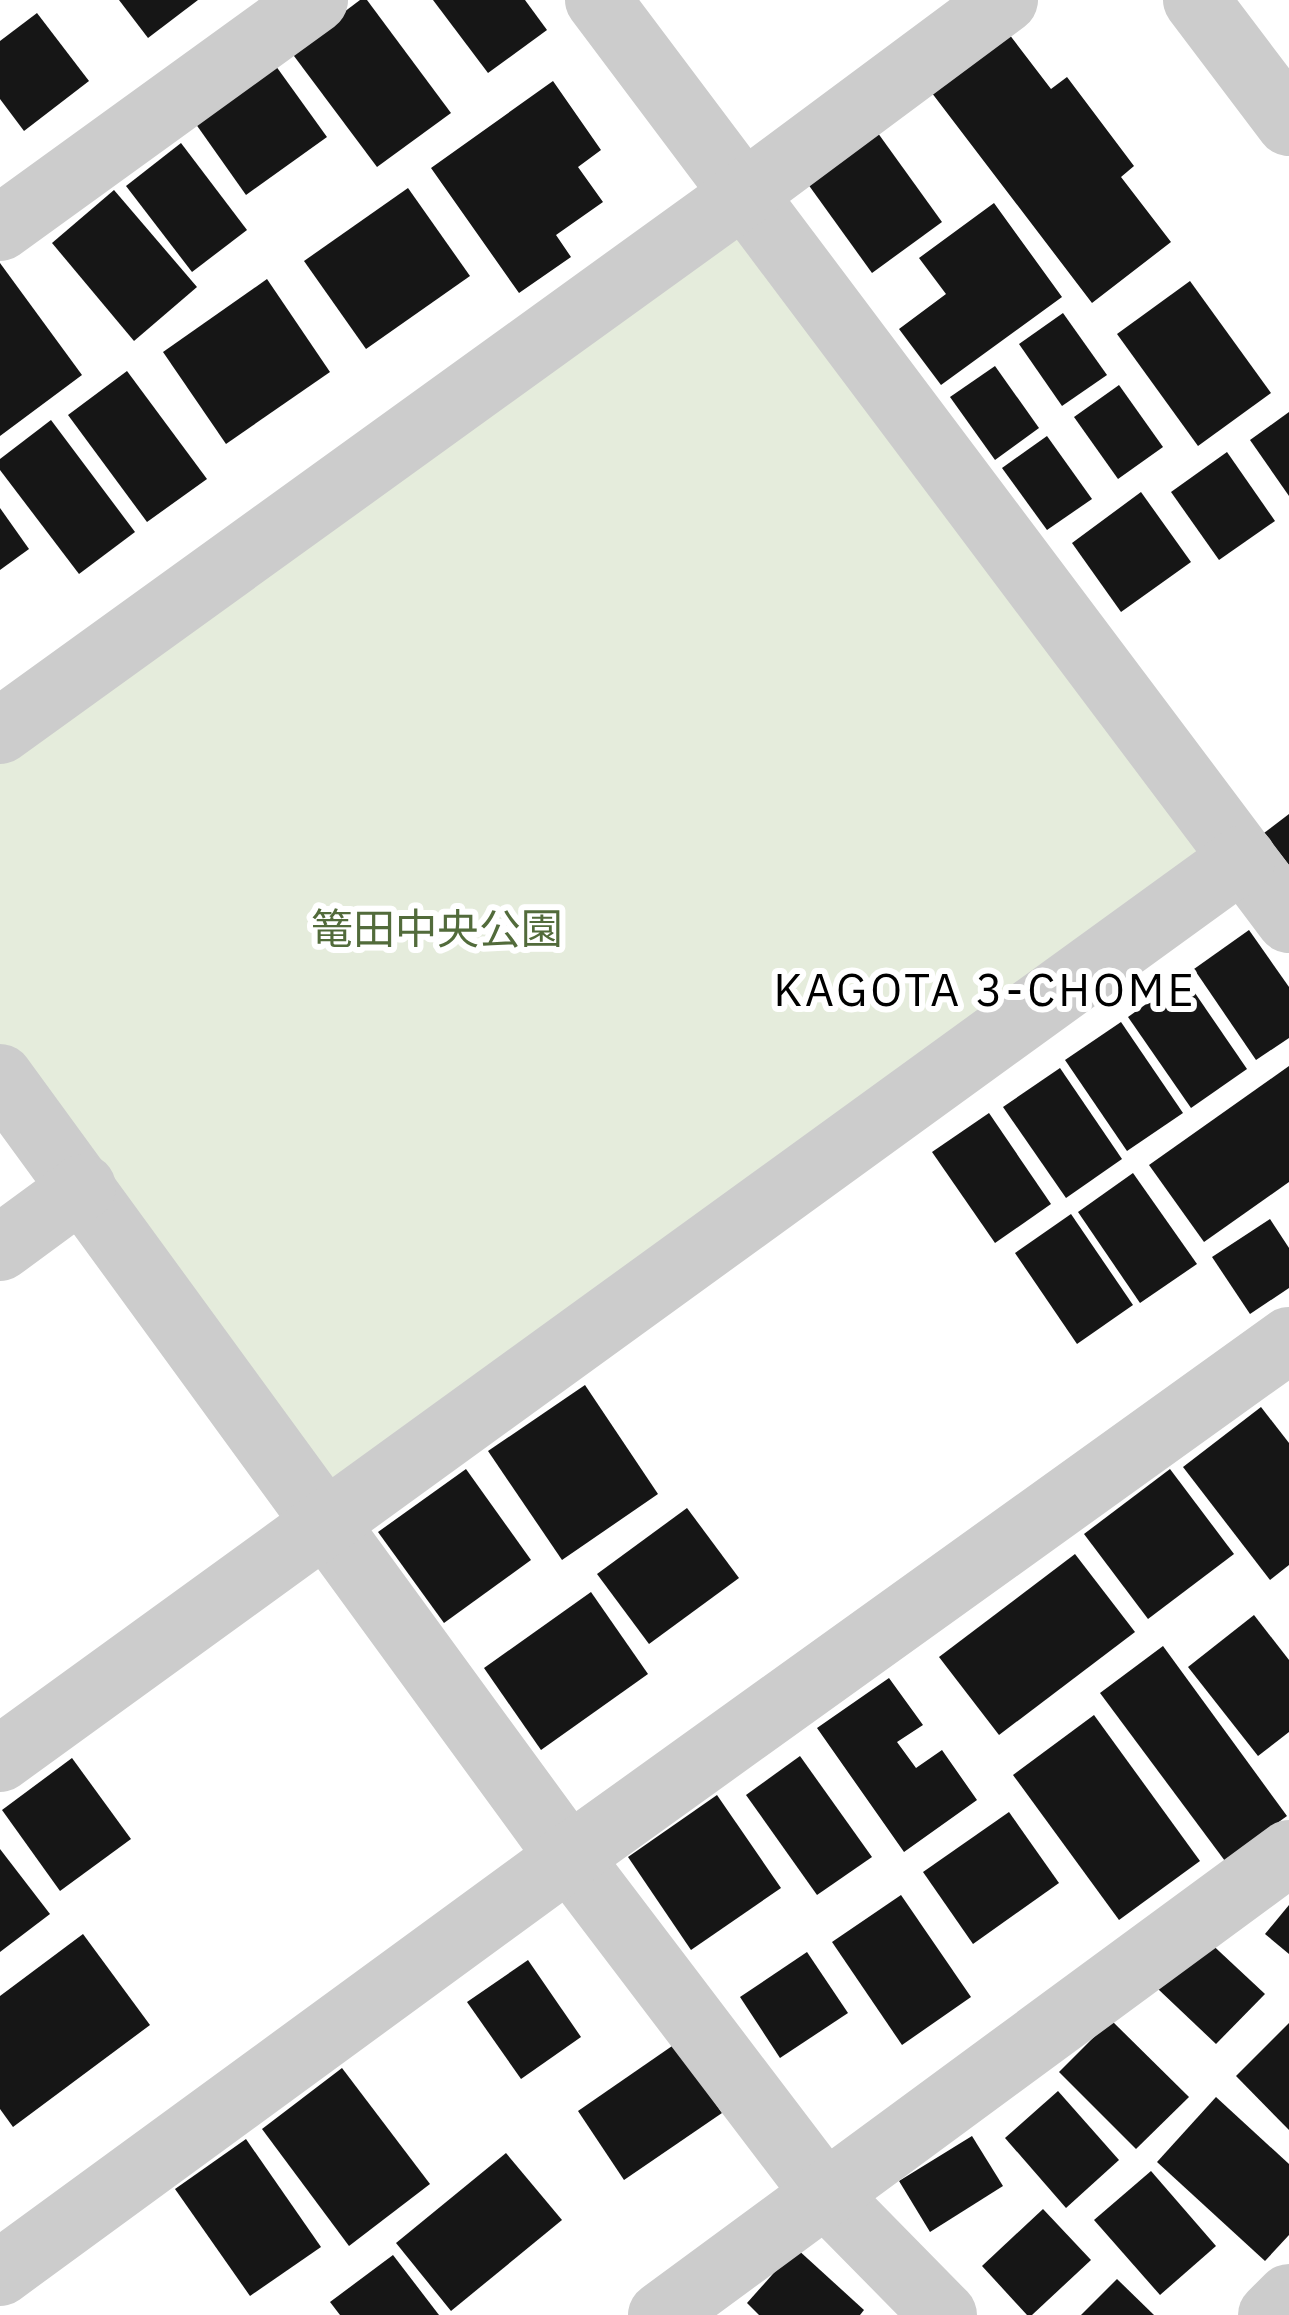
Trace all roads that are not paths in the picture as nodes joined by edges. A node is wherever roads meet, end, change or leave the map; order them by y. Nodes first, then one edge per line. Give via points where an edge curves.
1 (315, 0) edge
2 (598, 0) edge
3 (1005, 0) edge
4 (1196, 0) edge
5 (1289, 123) edge
6 (744, 194) junction
7 (0, 228) edge
8 (0, 731) edge
9 (1243, 858) junction
10 (1289, 920) edge
11 (0, 1077) edge
12 (83, 1187) junction
13 (0, 1248) edge
14 (1289, 1340) edge
15 (327, 1523) junction
16 (0, 1759) edge
17 (1289, 1853) edge
18 (569, 1857) junction
19 (825, 2194) junction
20 (0, 2273) edge
21 (1289, 2297) edge
22 (662, 2315) edge
23 (944, 2315) edge
24 (1271, 2315) edge

1 - 7 street
2 - 6 street
3 - 6 street
4 - 5 street
6 - 8 street
6 - 9 street
9 - 10 street
9 - 15 street
11 - 12 street
12 - 13 street
12 - 15 street
14 - 18 street
15 - 16 street
15 - 18 street
17 - 19 street
18 - 19 street
18 - 20 street
19 - 22 street
19 - 23 street
21 - 24 street

